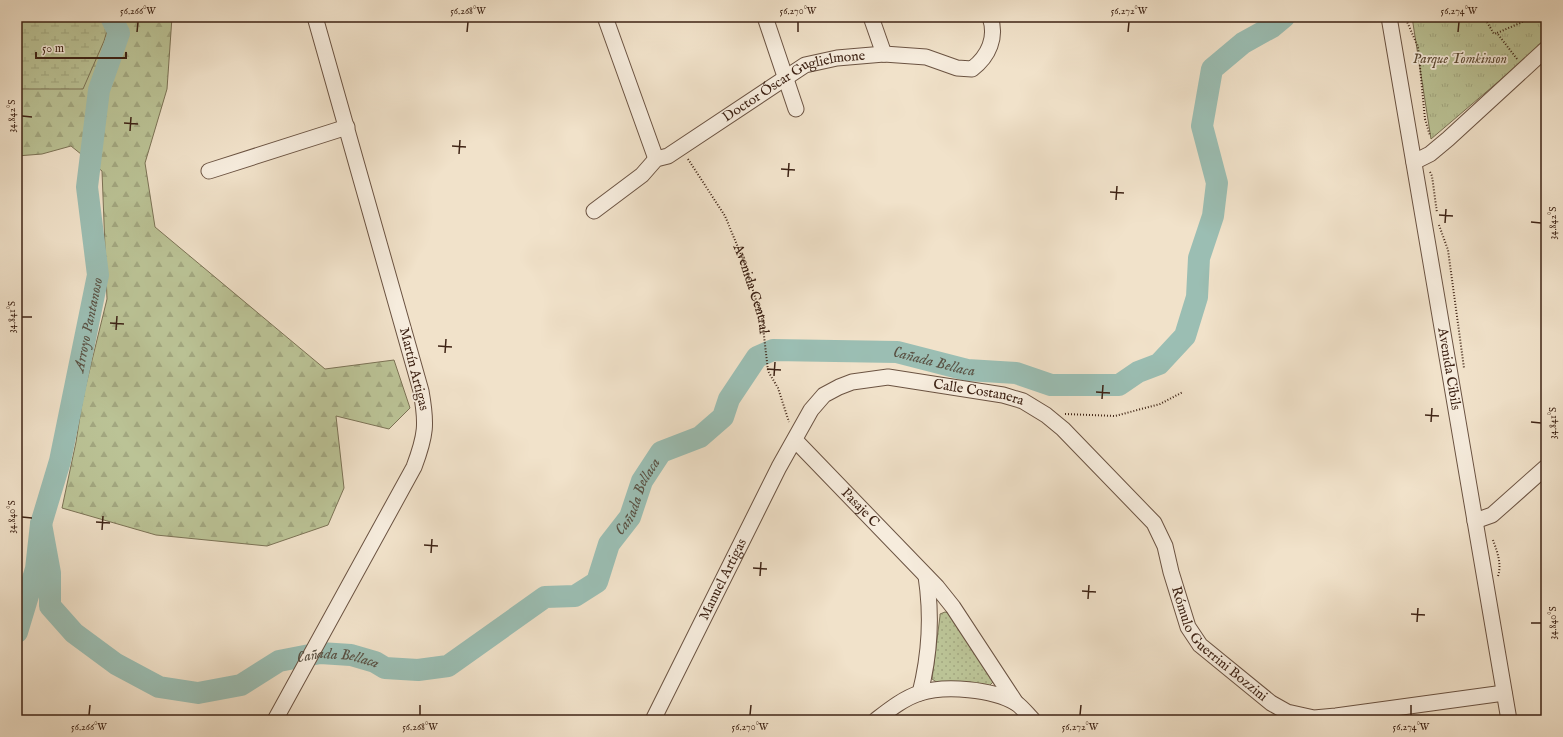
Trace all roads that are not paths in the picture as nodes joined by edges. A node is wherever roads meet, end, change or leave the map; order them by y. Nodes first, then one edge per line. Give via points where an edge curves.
1 (315, 17) edge
2 (605, 17) edge
3 (765, 17) edge
4 (871, 17) edge
5 (1389, 17) edge
6 (991, 21) edge
7 (1546, 49) edge
8 (884, 54) junction
9 (786, 76) junction
10 (796, 108) dead end
11 (346, 127) junction
12 (656, 159) junction
13 (1414, 162) junction
14 (209, 171) dead end
15 (594, 211) dead end
16 (1046, 415) joint
17 (795, 440) junction
18 (1546, 467) edge
19 (1475, 521) junction
20 (926, 576) junction
21 (920, 693) junction
22 (1504, 693) junction
23 (1016, 703) junction
24 (275, 720) edge
25 (653, 720) edge
26 (876, 720) edge
27 (1033, 720) edge
28 (1509, 720) edge

1 - 11 street, Martín Artigas
2 - 12 street
3 - 9 street
4 - 8 street
5 - 13 street, Avenida Cibils
6 - 8 street, Doctor Óscar Guglielmone via 993,39 986,54 972,69 957,68 926,57
7 - 13 street via 1436,149
8 - 9 street, Doctor Óscar Guglielmone via 805,64
9 - 10 street
9 - 12 street, Doctor Óscar Guglielmone via 668,156
11 - 14 street
11 - 24 street, Martín Artigas via 421,391 426,430 414,467
12 - 15 street, Doctor Óscar Guglielmone via 642,175
13 - 19 street, Avenida Cibils
16 - 17 street, Calle Costanera via 1023,401 1003,395 888,377 852,382 824,395 811,410
16 - 22 street, Rómulo Guerrini Bozzini via 1063,429 1154,523 1166,546 1188,627 1200,646 1271,703 1287,712 1314,718
17 - 20 street, Pasaje C
17 - 25 street, Manuel Artigas via 779,467
18 - 19 street via 1492,515
19 - 22 street, Avenida Cibils
20 - 21 street via 930,630
20 - 23 street, Pasaje C via 953,607
21 - 23 street via 934,690 965,690 998,696
21 - 26 street via 899,703
22 - 28 street, Avenida Cibils
23 - 27 street

